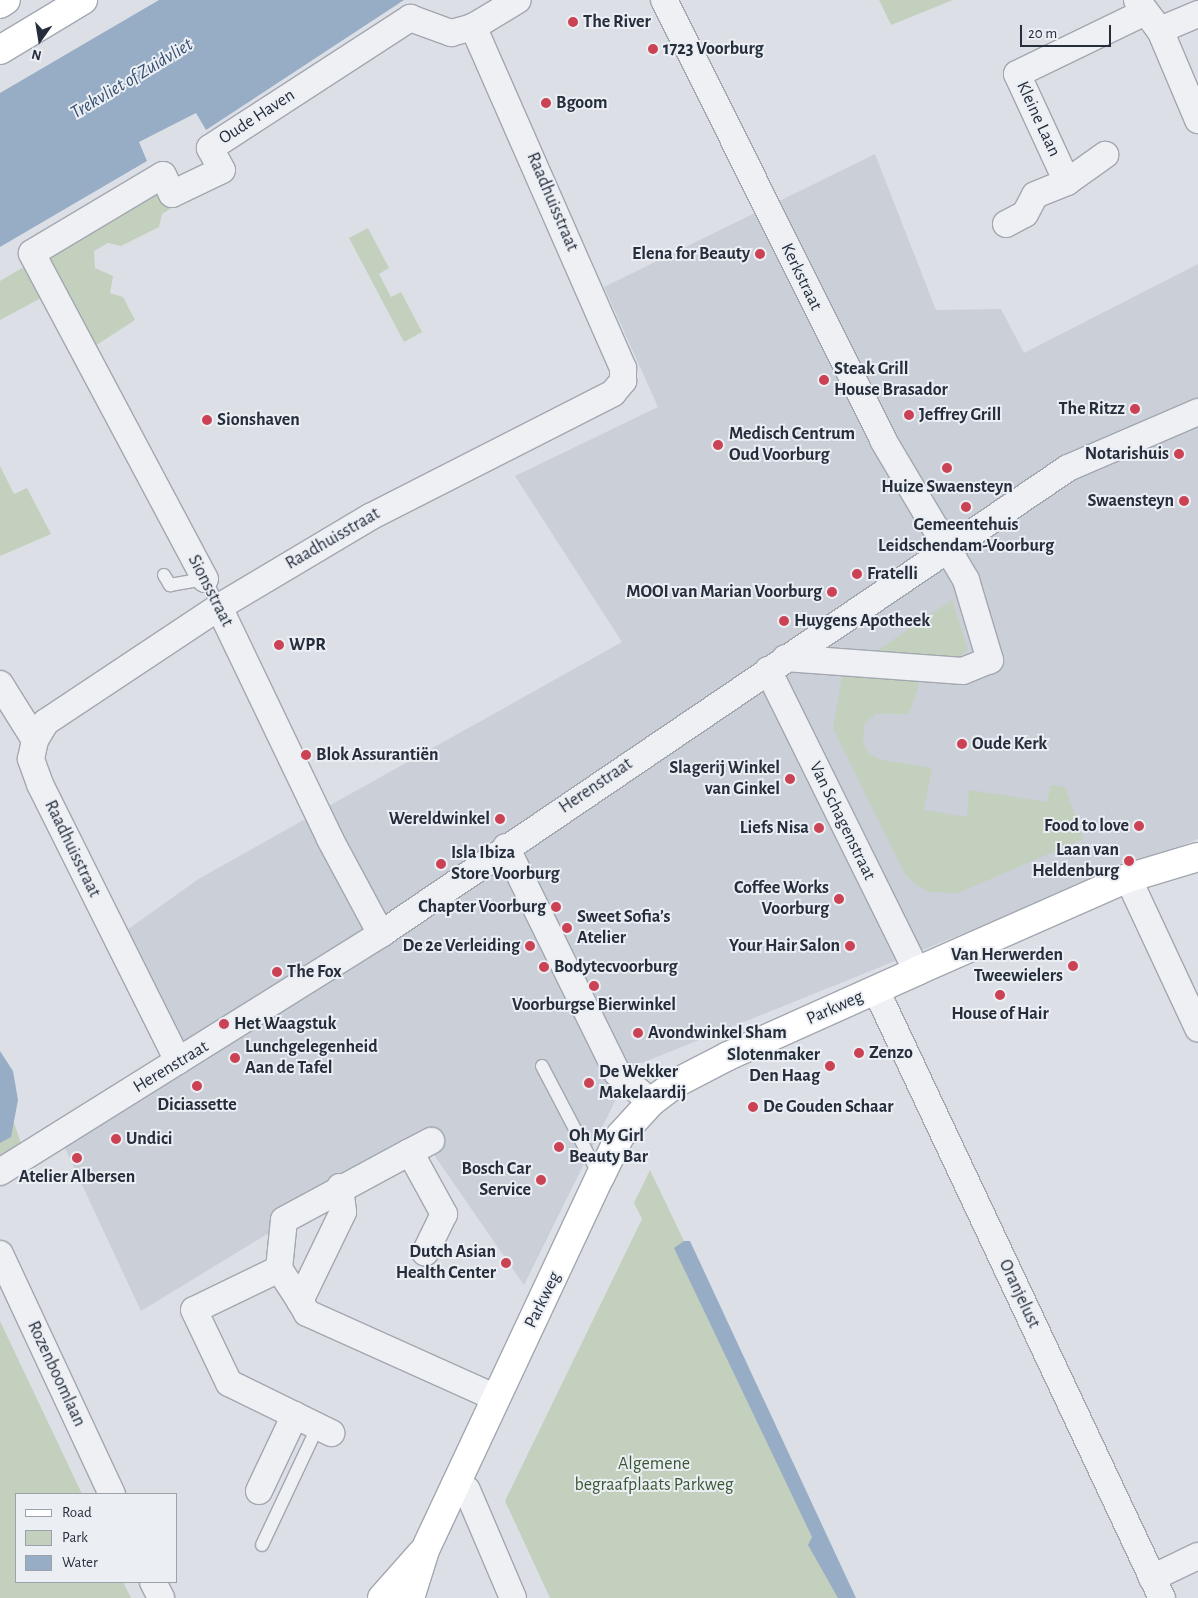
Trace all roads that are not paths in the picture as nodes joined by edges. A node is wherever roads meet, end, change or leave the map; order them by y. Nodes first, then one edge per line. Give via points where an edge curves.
1 (6, 0) edge
2 (82, 0) edge
3 (518, 0) edge
4 (664, 0) edge
5 (0, 4) edge
6 (1147, 14) edge
7 (1198, 14) edge
8 (474, 27) junction
9 (0, 50) edge
10 (1198, 120) edge
11 (1105, 155) dead end
12 (1066, 182) junction
13 (1006, 224) dead end
14 (32, 253) joint
15 (1198, 412) edge
16 (945, 551) junction
17 (164, 575) dead end
18 (205, 579) junction
19 (219, 607) junction
20 (776, 664) junction
21 (0, 684) edge
22 (35, 740) junction
23 (506, 847) junction
24 (1198, 857) edge
25 (1128, 878) junction
26 (381, 934) junction
27 (916, 971) junction
28 (876, 990) junction
29 (1198, 1028) edge
30 (178, 1061) junction
31 (542, 1066) dead end
32 (650, 1102) junction
33 (0, 1172) edge
34 (600, 1177) junction
35 (340, 1187) junction
36 (0, 1254) edge
37 (425, 1254) dead end
38 (279, 1269) junction
39 (300, 1301) junction
40 (496, 1398) junction
41 (315, 1425) junction
42 (456, 1484) junction
43 (259, 1490) dead end
44 (112, 1493) edge
45 (262, 1545) dead end
46 (425, 1550) junction
47 (1198, 1556) edge
48 (154, 1583) edge
49 (1157, 1588) edge
50 (161, 1598) edge
51 (382, 1598) edge
52 (410, 1598) edge
53 (513, 1598) edge

1 - 5 street
2 - 9 street
3 - 8 street
4 - 16 street, Kerkstraat via 883,440
6 - 7 street
6 - 10 street
6 - 12 street, Kleine Laan via 1017,74
8 - 14 street, Oude Haven via 451,33 410,18 210,148 222,170 172,194 163,175
8 - 19 street, Raadhuisstraat via 623,368 623,381 613,393 370,517
11 - 12 street, Kleine Laan
12 - 13 street, Kleine Laan via 1035,195 1025,214
14 - 18 street, Sionsstraat
15 - 16 street, Herenstraat via 1068,468
16 - 20 street, Herenstraat
16 - 20 street, Kerkstraat via 966,580 990,660 963,671
17 - 18 lane via 170,585
18 - 19 lane, Sionsstraat
19 - 22 street, Raadhuisstraat via 46,722
19 - 26 street, Sionsstraat via 330,839
20 - 23 street, Herenstraat
20 - 27 street, Van Schagenstraat
21 - 22 street
22 - 30 street, Raadhuisstraat via 32,759 40,784
23 - 26 street, Herenstraat
23 - 32 street via 617,1073
24 - 25 street, Parkweg
25 - 27 street, Parkweg
25 - 29 street
26 - 30 street, Herenstraat
27 - 28 street, Parkweg
28 - 32 street, Parkweg via 719,1061 676,1083
28 - 49 street, Oranjelust
30 - 33 street, Herenstraat
31 - 34 lane
32 - 34 street, Parkweg via 620,1136
34 - 40 street, Parkweg
35 - 37 street via 421,1146 444,1214
35 - 38 street via 284,1220
35 - 39 street via 343,1212
36 - 44 street, Rozenboomlaan
38 - 39 street
38 - 41 street via 194,1310 229,1383
39 - 40 street via 307,1313 380,1342
40 - 42 street, Parkweg
41 - 43 street
41 - 45 lane
42 - 46 street, Parkweg
42 - 53 street via 467,1490
46 - 51 street, Parkweg
46 - 52 street, Parkweg
47 - 49 street
48 - 50 street

